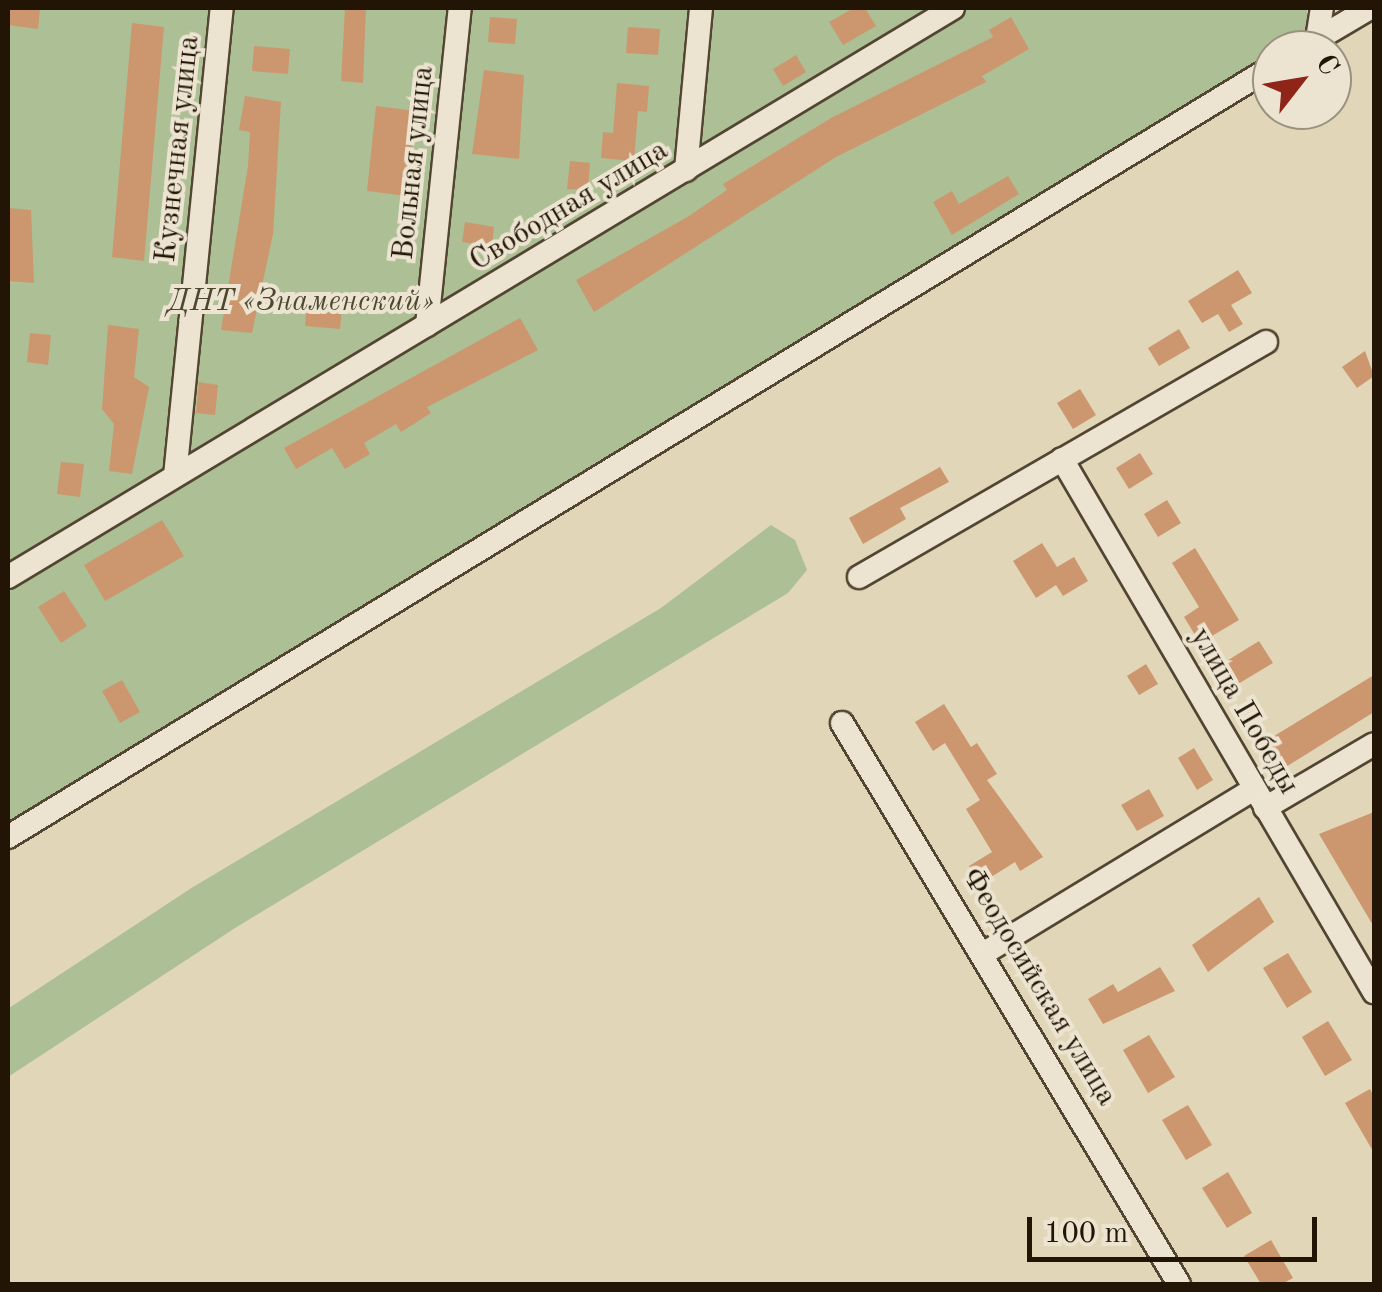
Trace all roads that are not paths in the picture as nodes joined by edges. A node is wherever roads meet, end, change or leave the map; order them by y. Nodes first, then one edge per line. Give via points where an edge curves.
1 (222, 8) edge
2 (460, 8) edge
3 (701, 8) edge
4 (954, 8) edge
5 (1370, 8) edge
6 (1332, 30) edge
7 (1252, 79) edge
8 (686, 170) junction
9 (427, 326) junction
10 (1266, 342) dead end
11 (1062, 460) junction
12 (175, 476) junction
13 (8, 577) edge
14 (858, 577) dead end
15 (842, 723) dead end
16 (1374, 744) edge
17 (1260, 798) junction
18 (8, 837) edge
19 (986, 952) junction
20 (1374, 992) edge
21 (1179, 1284) edge

1 - 12 street, Кузнечная улица
2 - 9 street, Вольная улица
3 - 8 street
4 - 8 street, Свободная улица
5 - 6 street
7 - 18 street
8 - 9 street, Свободная улица
9 - 12 street, Свободная улица
10 - 11 street
11 - 14 street
11 - 17 street, улица Победы
12 - 13 street, Свободная улица
15 - 19 street, Феодосийская улица
16 - 17 street
17 - 19 street
17 - 20 street, улица Победы
19 - 21 street, Феодосийская улица

